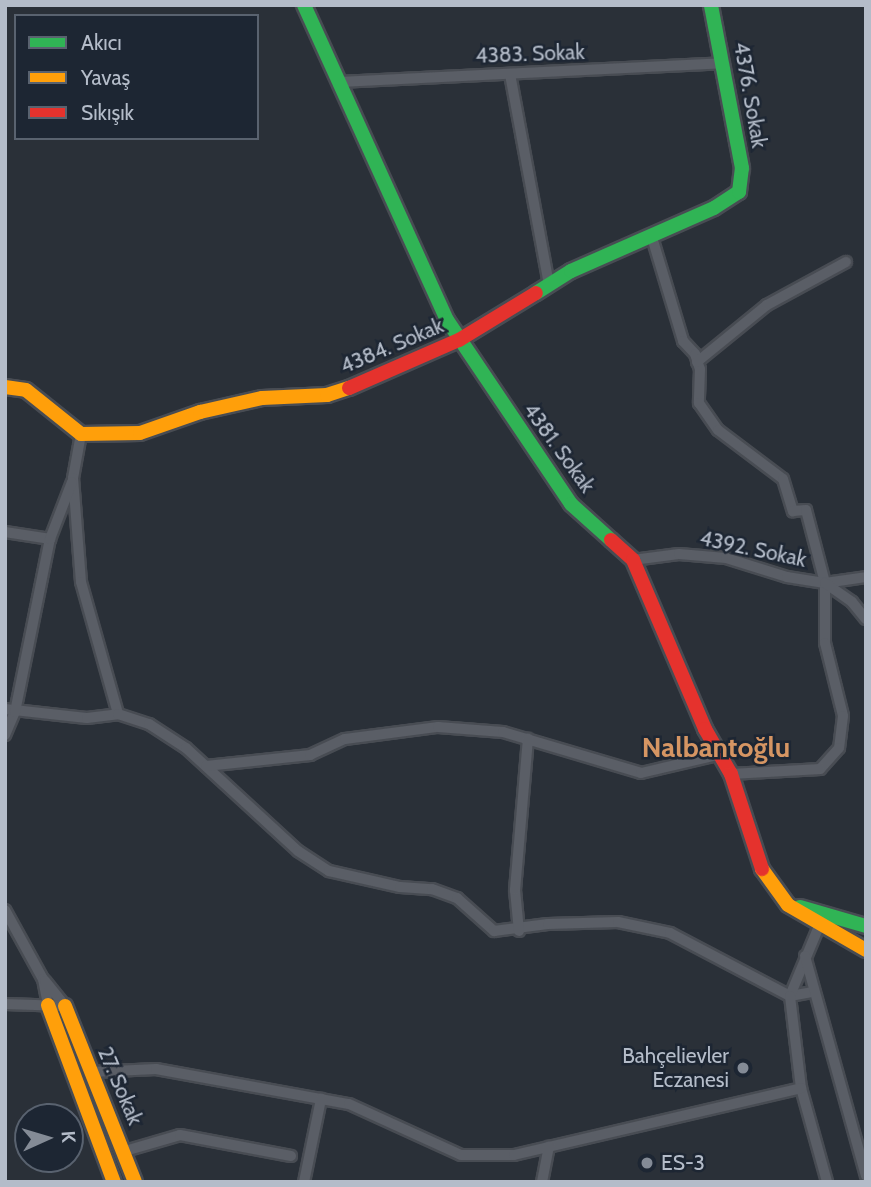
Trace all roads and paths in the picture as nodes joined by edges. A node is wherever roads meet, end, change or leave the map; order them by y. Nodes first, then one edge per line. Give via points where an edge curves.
1 (304, 5) edge
2 (711, 5) edge
3 (723, 63) junction
4 (510, 74) junction
5 (339, 82) junction
6 (738, 192) joint
7 (651, 234) junction
8 (846, 262) dead end
9 (549, 285) junction
10 (458, 340) junction
11 (697, 362) junction
12 (5, 387) edge
13 (81, 434) junction
14 (73, 478) junction
15 (5, 532) edge
16 (50, 539) junction
17 (633, 560) junction
18 (866, 577) edge
19 (825, 583) junction
20 (866, 619) edge
21 (10, 710) edge
22 (118, 714) junction
23 (5, 735) edge
24 (528, 739) junction
25 (718, 755) junction
26 (206, 766) junction
27 (731, 774) junction
28 (788, 905) junction
29 (5, 910) edge
30 (830, 913) junction
31 (818, 922) junction
32 (866, 926) edge
33 (519, 930) junction
34 (866, 950) edge
35 (805, 956) junction
36 (43, 979) junction
37 (812, 992) junction
38 (790, 996) junction
39 (5, 1004) edge
40 (48, 1005) junction
41 (65, 1006) junction
42 (92, 1072) junction
43 (801, 1088) junction
44 (321, 1099) junction
45 (549, 1147) junction
46 (125, 1151) junction
47 (291, 1156) dead end
48 (866, 1176) edge
49 (114, 1182) edge
50 (135, 1182) edge
51 (304, 1182) edge
52 (542, 1182) edge
53 (827, 1182) edge

1 - 5 street, 4381. Sokak
2 - 3 street, 4376. Sokak
3 - 4 street, 4383. Sokak
3 - 6 street, 4376. Sokak via 742,168
4 - 5 street, 4383. Sokak
4 - 9 street
5 - 10 street, 4381. Sokak
6 - 7 street, 4384. Sokak via 714,208
7 - 9 street, 4384. Sokak
7 - 11 street via 682,341
8 - 11 street via 767,305
9 - 10 street, 4384. Sokak
10 - 13 street, 4384. Sokak via 386,375 327,395 262,398 200,412 140,433
10 - 17 street, 4381. Sokak via 571,504
11 - 19 street via 699,403 718,430 783,479 793,511 806,510
12 - 13 street via 26,390
13 - 14 street
14 - 16 street
14 - 22 street via 81,582
15 - 16 street
16 - 21 street
17 - 19 street, 4392. Sokak via 679,554 726,558
17 - 25 street, 4381. Sokak
18 - 19 street
19 - 20 street via 852,602
19 - 27 street via 821,611 825,643 843,716 839,748 820,769
21 - 22 street via 87,718
21 - 23 street
22 - 26 street via 149,724
24 - 25 street via 641,774
24 - 26 street via 503,732 438,727 345,739 310,755
24 - 33 street via 515,890
25 - 27 street, 4381. Sokak
26 - 33 street via 298,852 329,872 432,889 457,898 494,931
27 - 28 street, 4381. Sokak via 759,865
28 - 30 street
28 - 31 street
29 - 36 street
30 - 31 street
30 - 32 street
31 - 34 street
31 - 35 street
33 - 38 street via 548,923 618,922 670,933
35 - 37 street
35 - 38 street
36 - 40 street
36 - 41 street
37 - 38 street
37 - 48 street
38 - 43 street
39 - 40 street
40 - 41 street
40 - 49 street
41 - 42 street, 27. Sokak
42 - 44 street via 156,1069
42 - 46 street, 27. Sokak
43 - 45 street
43 - 53 street
44 - 45 street via 349,1104 461,1155 514,1155
44 - 51 street
45 - 52 street
46 - 47 street via 180,1135
46 - 50 street, 27. Sokak

